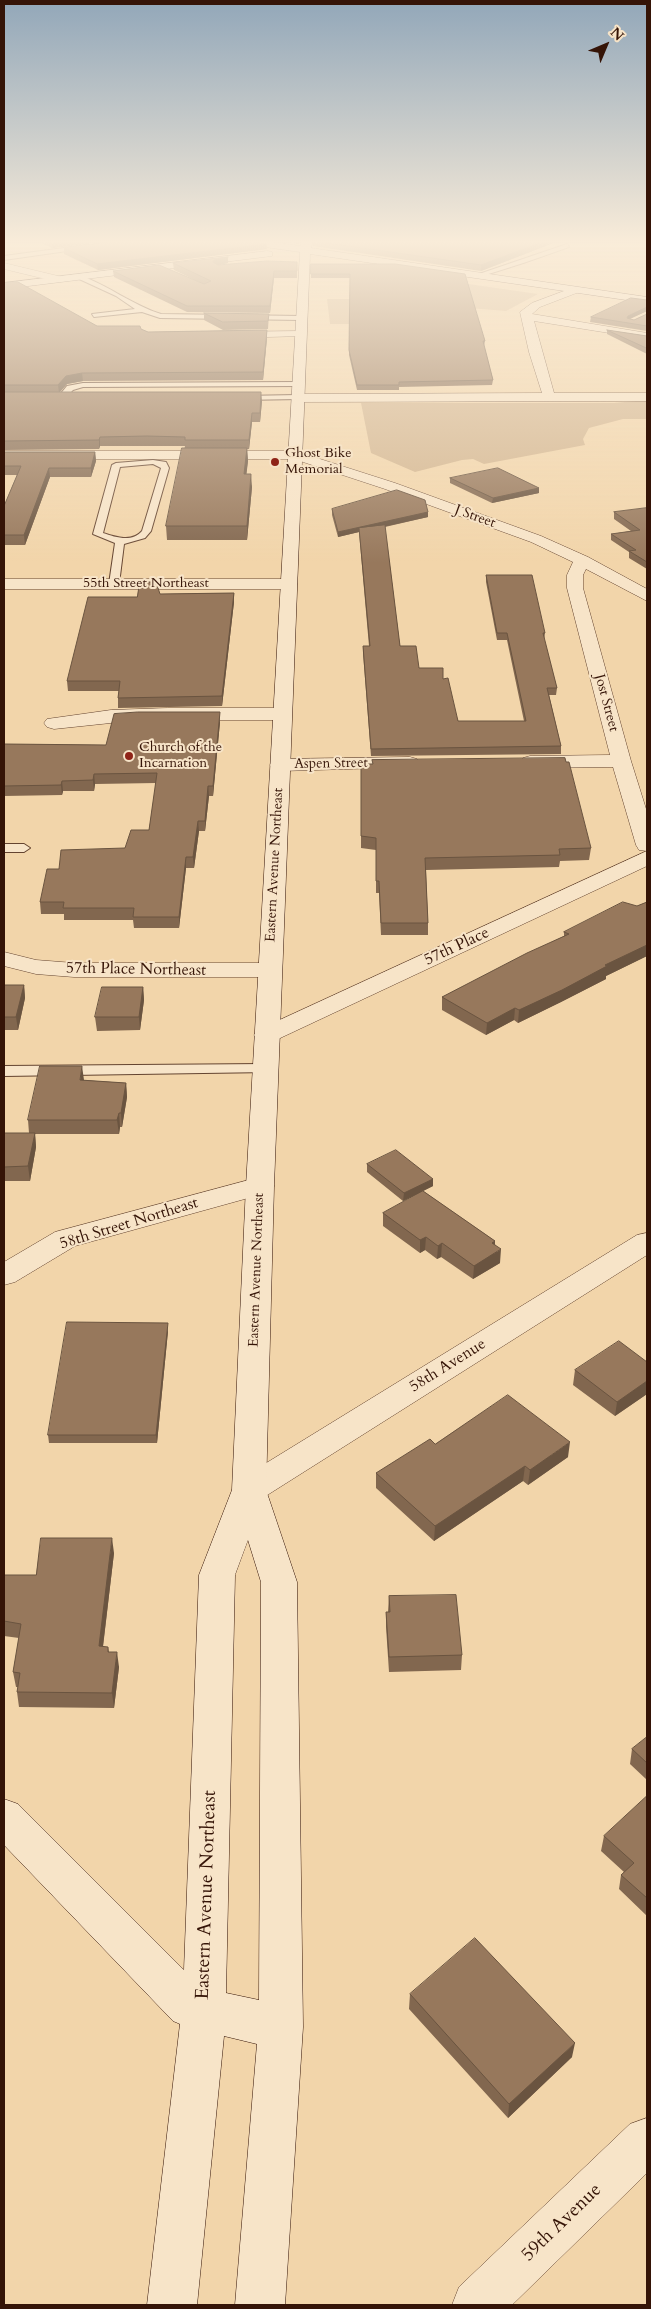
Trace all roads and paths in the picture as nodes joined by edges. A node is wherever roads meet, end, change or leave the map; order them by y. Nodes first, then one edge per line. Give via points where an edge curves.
1 (300, 348) edge
2 (535, 348) edge
3 (267, 384) junction
4 (298, 393) junction
5 (52, 397) edge
6 (62, 397) junction
7 (91, 397) edge
8 (549, 397) junction
9 (647, 397) edge
10 (235, 398) edge
11 (270, 398) junction
12 (4, 455) edge
13 (295, 455) junction
14 (120, 542) junction
15 (582, 560) junction
16 (4, 584) edge
17 (114, 584) junction
18 (289, 584) junction
19 (647, 596) edge
20 (282, 714) junction
21 (54, 723) dead end
22 (621, 761) junction
23 (514, 762) edge
24 (426, 763) edge
25 (280, 765) junction
26 (647, 845) edge
27 (4, 848) edge
28 (24, 848) dead end
29 (647, 858) edge
30 (4, 959) edge
31 (270, 970) junction
32 (267, 1036) junction
33 (265, 1069) junction
34 (4, 1071) edge
35 (260, 1186) junction
36 (647, 1242) edge
37 (4, 1275) edge
38 (249, 1490) junction
39 (4, 1817) edge
40 (204, 2011) junction
41 (281, 2027) junction
42 (647, 2141) edge
43 (172, 2305) edge
44 (260, 2305) edge
45 (477, 2305) edge

1 - 4 street, Eastern Avenue Northeast
2 - 8 street
3 - 4 lane
3 - 6 lane via 83,385 70,388
3 - 11 lane via 255,390 259,395
4 - 8 street
4 - 11 lane
4 - 13 street, Eastern Avenue Northeast
5 - 6 lane
6 - 7 lane
8 - 9 street
10 - 11 lane
12 - 13 street, J Street
13 - 15 street, J Street via 390,486 545,543
13 - 18 street, Eastern Avenue Northeast
14 - 14 lane via 142,536 146,531 165,468 163,464 116,465 98,534
14 - 17 lane
15 - 19 street, J Street
15 - 22 street, Jost Street via 575,575 575,588
16 - 17 street, 55th Street Northeast
17 - 18 street, 55th Street Northeast
18 - 20 street, Eastern Avenue Northeast
20 - 21 street via 122,714
20 - 25 street, Eastern Avenue Northeast
22 - 23 street
22 - 26 street, Jost Street
24 - 25 street, Aspen Street
25 - 31 street, Eastern Avenue Northeast
27 - 28 lane
29 - 32 street, 57th Place
30 - 31 street, 57th Place Northeast via 36,967 74,970
31 - 32 street, Eastern Avenue Northeast
32 - 33 street, Eastern Avenue Northeast
33 - 34 lane
33 - 35 street, Eastern Avenue Northeast
35 - 37 street, 58th Street Northeast via 65,1239
35 - 38 street, Eastern Avenue Northeast
36 - 38 street, 58th Avenue
38 - 40 street, Eastern Avenue Northeast via 216,1575
38 - 41 street, Eastern Avenue Northeast via 279,1582
39 - 40 street via 182,2000
40 - 41 street
40 - 43 street, Eastern Avenue Northeast
41 - 44 street, Eastern Avenue Northeast
42 - 45 street, 59th Avenue

